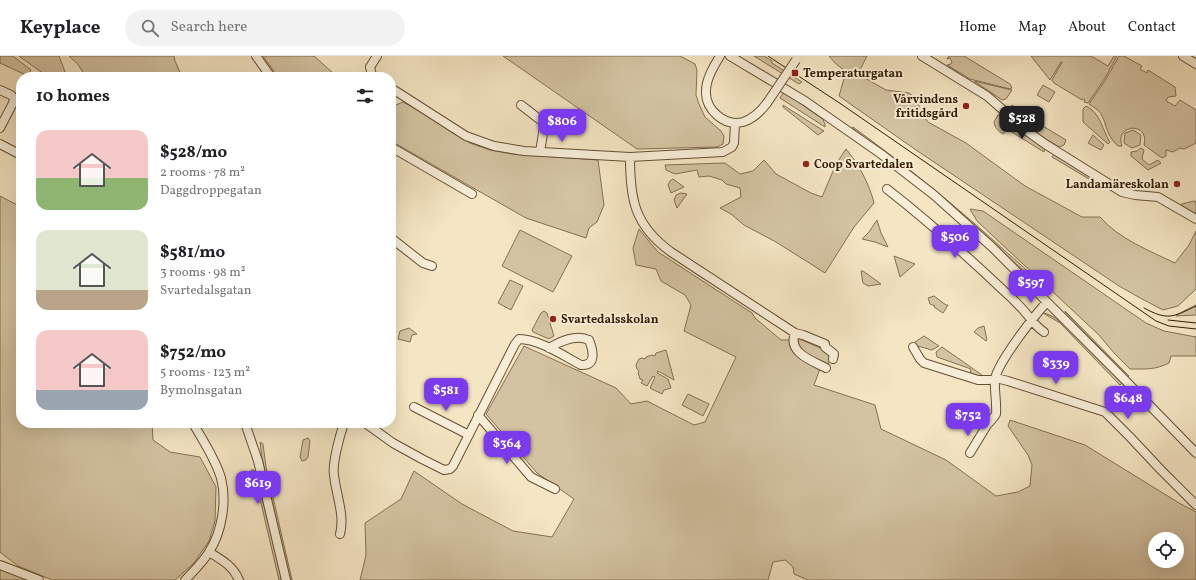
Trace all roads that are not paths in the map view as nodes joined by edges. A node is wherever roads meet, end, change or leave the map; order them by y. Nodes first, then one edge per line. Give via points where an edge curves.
1 (256, 56) edge
2 (377, 56) edge
3 (720, 56) edge
4 (730, 56) edge
5 (922, 56) edge
6 (1183, 56) edge
7 (798, 58) edge
8 (1195, 63) edge
9 (267, 72) edge
10 (371, 72) edge
11 (0, 90) edge
12 (396, 91) edge
13 (521, 105) dead end
14 (735, 123) junction
15 (0, 128) edge
16 (0, 144) edge
17 (396, 150) edge
18 (16, 152) edge
19 (540, 152) junction
20 (630, 156) junction
21 (887, 189) dead end
22 (472, 194) dead end
23 (1196, 219) edge
24 (396, 242) edge
25 (432, 266) dead end
26 (1047, 302) junction
27 (1032, 320) junction
28 (1044, 332) dead end
29 (794, 333) junction
30 (913, 347) dead end
31 (549, 348) junction
32 (833, 359) dead end
33 (826, 368) dead end
34 (996, 378) junction
35 (414, 407) dead end
36 (478, 415) junction
37 (196, 428) edge
38 (248, 428) edge
39 (342, 428) edge
40 (372, 428) edge
41 (469, 435) junction
42 (970, 453) dead end
43 (1196, 453) edge
44 (555, 489) dead end
45 (1196, 505) edge
46 (340, 534) dead end
47 (209, 552) junction
48 (0, 565) edge
49 (39, 580) edge
50 (185, 580) edge
51 (239, 580) edge
52 (286, 580) edge

1 - 9 street
2 - 10 street via 370,68
3 - 14 street via 707,84 707,98 715,114
4 - 26 street via 806,101 919,183 992,247
5 - 23 street via 987,96 1048,146 1122,192 1158,197
6 - 8 street
7 - 14 street, bridge via 761,111 743,122
11 - 15 street via 14,98
12 - 19 street via 466,136 494,146
13 - 19 street via 543,122
14 - 20 street via 734,143 728,151
16 - 18 street
17 - 22 street
19 - 20 street
20 - 29 street via 634,204 646,229 654,238 671,252
21 - 27 street via 960,249 1016,301
24 - 25 street via 423,263
26 - 27 street
26 - 43 street
27 - 28 street via 1034,325
27 - 34 street via 1002,364
29 - 32 street via 825,344 834,354
29 - 33 street via 793,341 797,352
30 - 34 street via 924,363 978,380
31 - 31 street via 581,365 591,363 593,358 589,340 582,337 571,338
31 - 36 street via 526,339 519,339
34 - 42 street via 996,414
34 - 45 street via 1098,408 1106,413
35 - 41 street
36 - 41 street
36 - 44 street via 531,477
37 - 47 street via 212,456 222,485 224,502 219,530
38 - 52 street
39 - 46 street via 333,474 343,524
40 - 41 street via 399,446 444,470 453,466
47 - 50 street
47 - 51 street via 233,568
48 - 49 street

